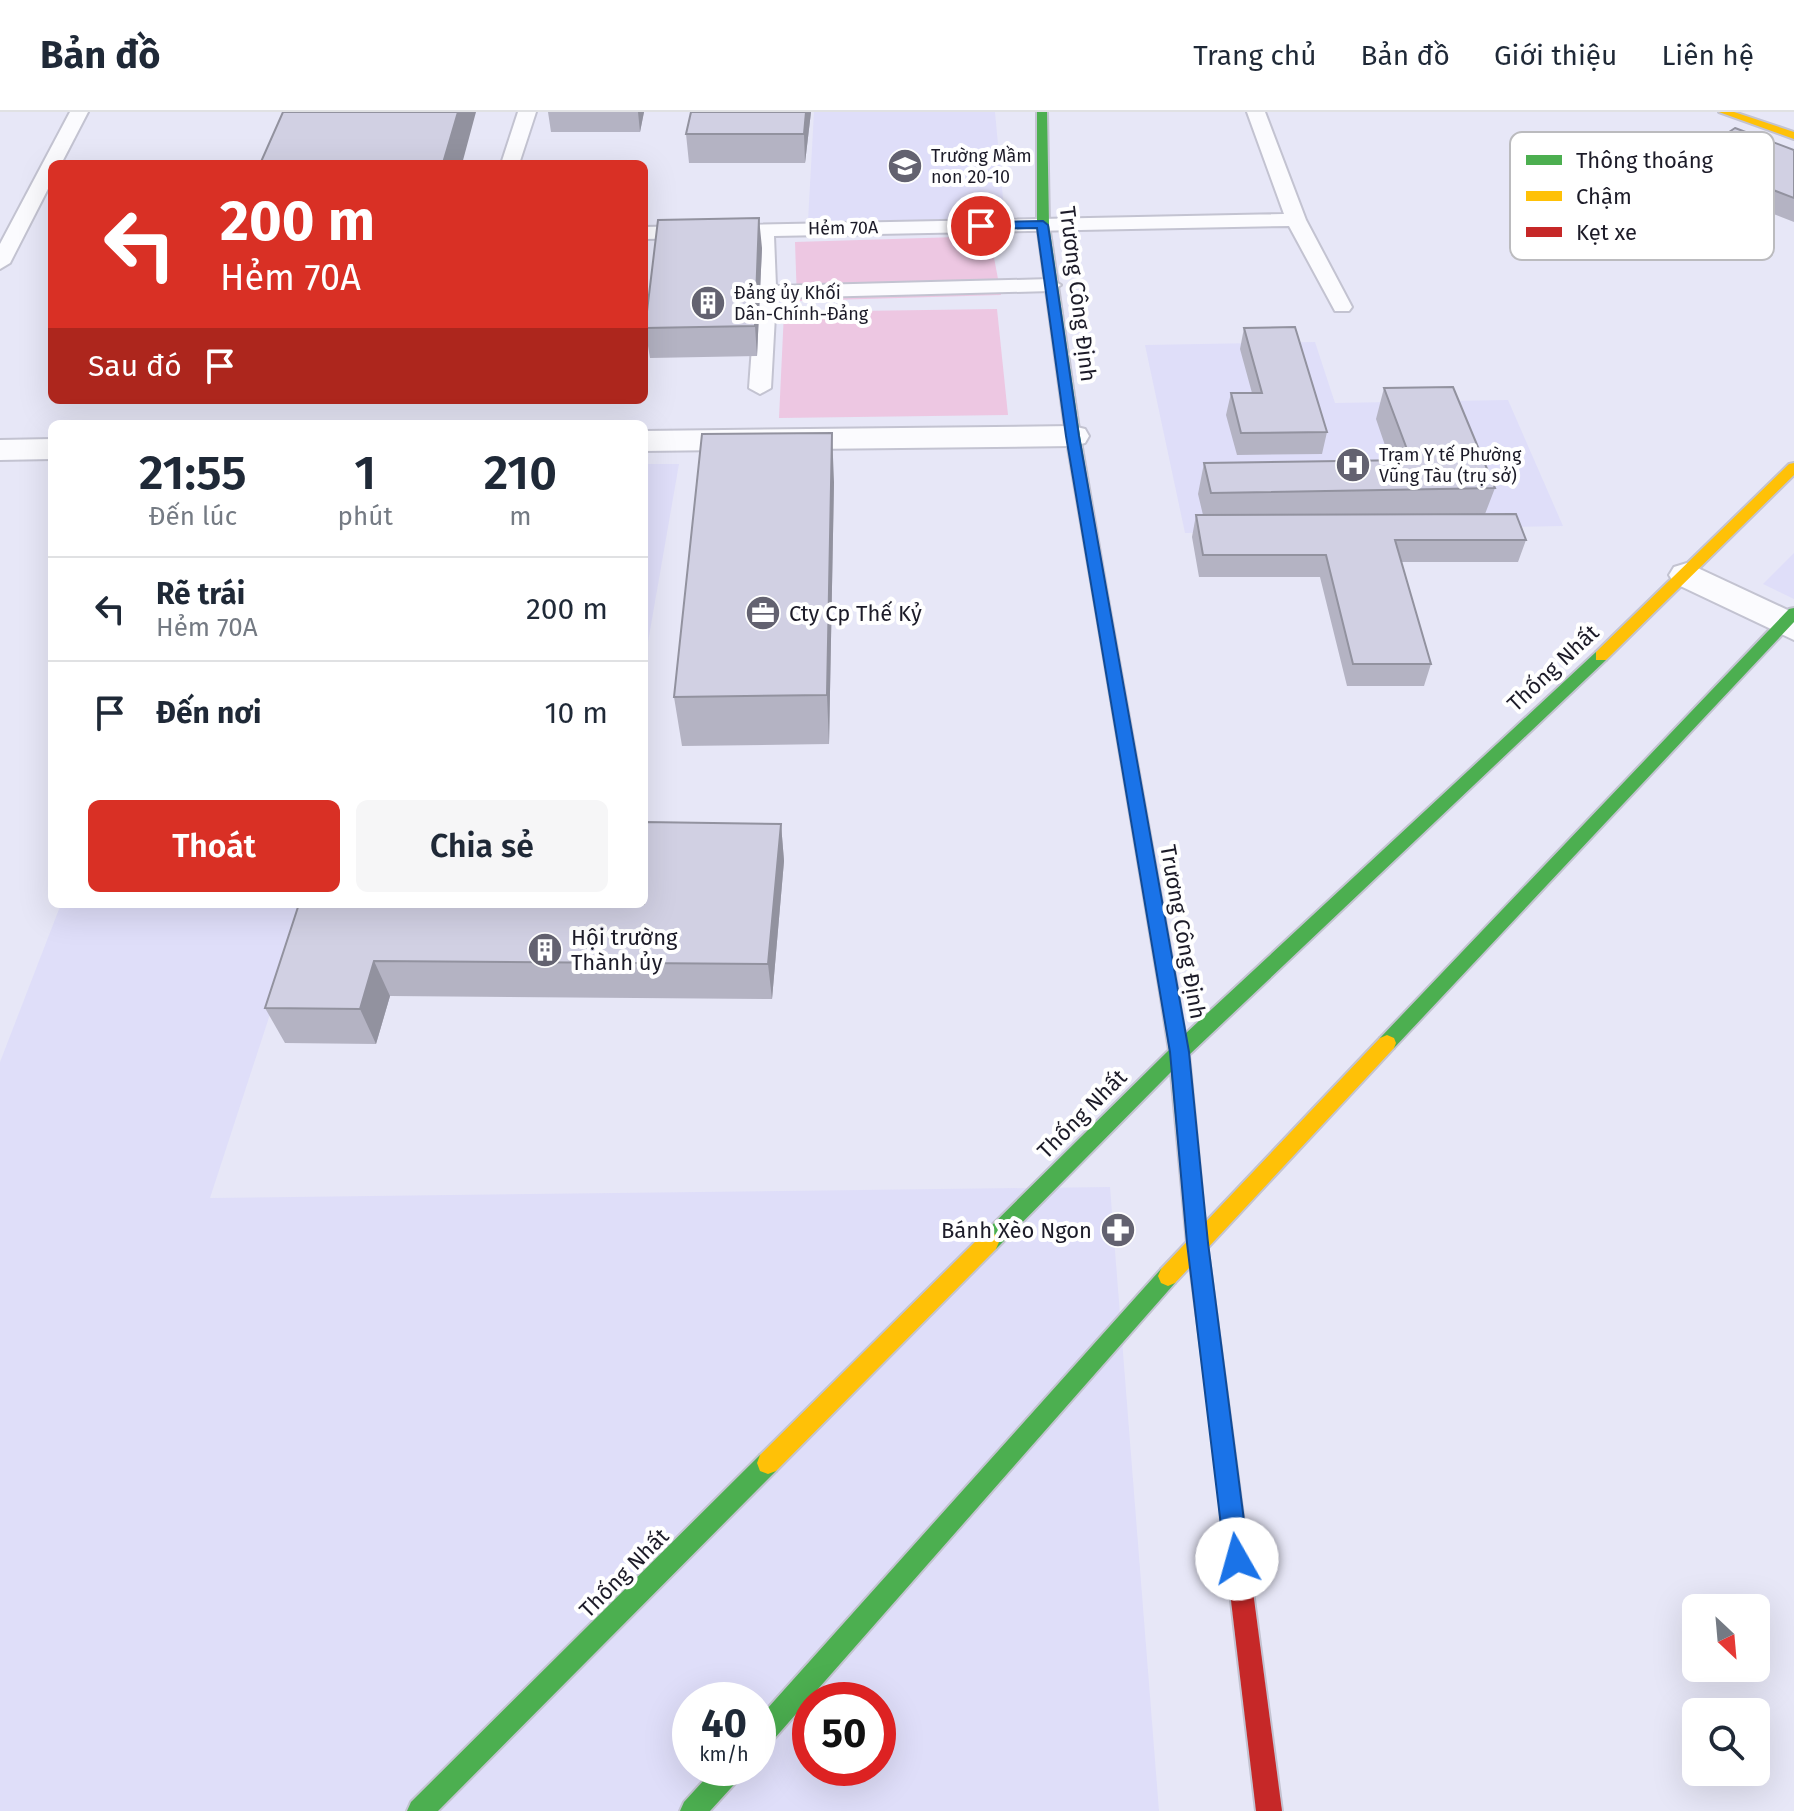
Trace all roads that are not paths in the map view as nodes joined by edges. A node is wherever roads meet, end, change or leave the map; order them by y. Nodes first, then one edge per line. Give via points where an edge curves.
1 (79, 112) edge
2 (527, 112) edge
3 (1042, 112) edge
4 (1256, 112) edge
5 (1724, 112) edge
6 (1794, 136) edge
7 (54, 160) edge
8 (511, 160) edge
9 (48, 171) edge
10 (1296, 220) junction
11 (1043, 225) junction
12 (764, 230) junction
13 (648, 233) edge
14 (0, 263) edge
15 (1051, 285) junction
16 (766, 292) junction
17 (1342, 307) dead end
18 (760, 388) dead end
19 (1073, 436) junction
20 (648, 441) edge
21 (48, 449) edge
22 (0, 450) edge
23 (1794, 467) edge
24 (1687, 575) junction
25 (1791, 622) edge
26 (1179, 1052) junction
27 (1197, 1243) junction
28 (776, 1718) edge
29 (716, 1786) edge
30 (420, 1811) edge
31 (693, 1811) edge
32 (1269, 1811) edge

1 - 7 lane
2 - 8 lane
3 - 11 main road, Trương Công Định
4 - 10 lane
5 - 6 main road
9 - 14 lane
10 - 11 lane, Hẻm 70A
10 - 17 lane
11 - 12 lane, Hẻm 70A
11 - 15 main road, Trương Công Định
12 - 13 lane, Hẻm 70A
12 - 16 lane
15 - 16 lane
15 - 19 main road, Trương Công Định
16 - 18 lane
19 - 20 street
19 - 26 main road, Trương Công Định
21 - 22 street
23 - 24 main road, Thống Nhất
24 - 25 street
24 - 26 main road, Thống Nhất
25 - 27 main road
26 - 27 main road, Trương Công Định
26 - 30 main road, Thống Nhất
27 - 28 main road
27 - 32 main road, Trương Công Định
29 - 31 main road

